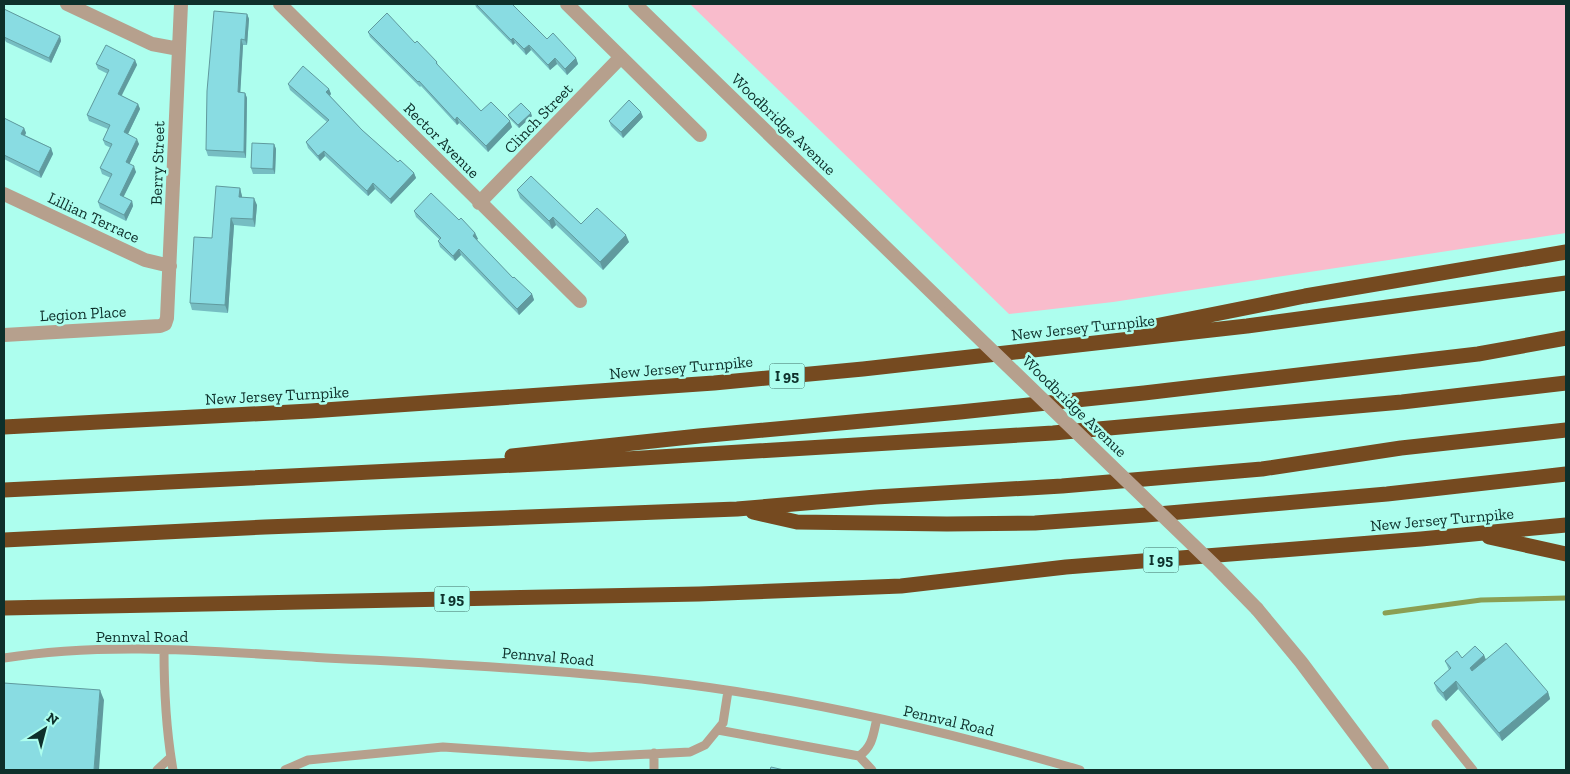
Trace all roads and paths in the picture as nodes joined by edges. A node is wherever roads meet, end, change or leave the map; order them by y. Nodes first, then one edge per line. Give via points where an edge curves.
1 (67, 4) edge
2 (181, 4) edge
3 (280, 4) edge
4 (567, 4) edge
5 (635, 4) edge
6 (180, 49) junction
7 (621, 57) junction
8 (700, 135) dead end
9 (4, 194) edge
10 (480, 203) junction
11 (1566, 252) edge
12 (170, 266) junction
13 (1566, 283) edge
14 (580, 301) dead end
15 (164, 324) joint
16 (4, 335) edge
17 (1566, 338) edge
18 (1046, 349) junction
19 (1566, 383) edge
20 (4, 427) edge
21 (1566, 430) edge
22 (380, 472) junction
23 (1566, 474) edge
24 (4, 490) edge
25 (737, 509) junction
26 (1566, 525) edge
27 (1476, 534) junction
28 (4, 540) edge
29 (1566, 554) edge
30 (4, 608) edge
31 (164, 650) junction
32 (4, 658) edge
33 (728, 691) junction
34 (877, 718) junction
35 (1436, 724) dead end
36 (718, 730) junction
37 (654, 753) junction
38 (859, 756) junction
39 (171, 757) junction
40 (157, 770) edge
41 (173, 770) edge
42 (285, 770) edge
43 (654, 770) edge
44 (872, 770) edge
45 (1080, 770) edge
46 (1382, 770) edge
47 (1473, 770) edge

1 - 6 street via 152,44
2 - 6 street, Berry Street
3 - 10 street, Rector Avenue
4 - 7 street
5 - 46 street, Woodbridge Avenue, bridge via 1257,609 1302,662
6 - 12 street, Berry Street
7 - 8 street
7 - 10 street, Clinch Street
9 - 12 street, Lillian Terrace via 145,260
10 - 14 street, Rector Avenue
11 - 18 highway via 1296,298
12 - 15 street, Berry Street
13 - 18 highway, New Jersey Turnpike / I 95 via 1256,325
15 - 16 street, Legion Place
17 - 22 highway via 1478,354 1173,390 680,438
18 - 20 highway, New Jersey Turnpike / I 95 via 714,383 310,411
19 - 22 highway via 1392,403 1052,433
21 - 25 highway via 1401,448 1262,469
22 - 24 highway
23 - 25 highway via 1368,496 1035,523 797,522
25 - 28 highway
26 - 27 highway, New Jersey Turnpike / I 95
27 - 29 highway
27 - 30 highway, New Jersey Turnpike / I 95 via 1066,567 886,586 700,594
31 - 32 lane, Pennval Road via 60,652
31 - 33 lane, Pennval Road via 514,668 660,681
31 - 39 lane
33 - 34 lane, Pennval Road
33 - 36 lane via 723,723
34 - 38 lane via 868,749
34 - 45 lane, Pennval Road
35 - 47 lane
36 - 37 lane via 705,745 690,752
36 - 38 lane
37 - 42 lane via 590,757 443,747 308,760
37 - 43 lane
38 - 44 lane
39 - 40 lane
39 - 41 lane

